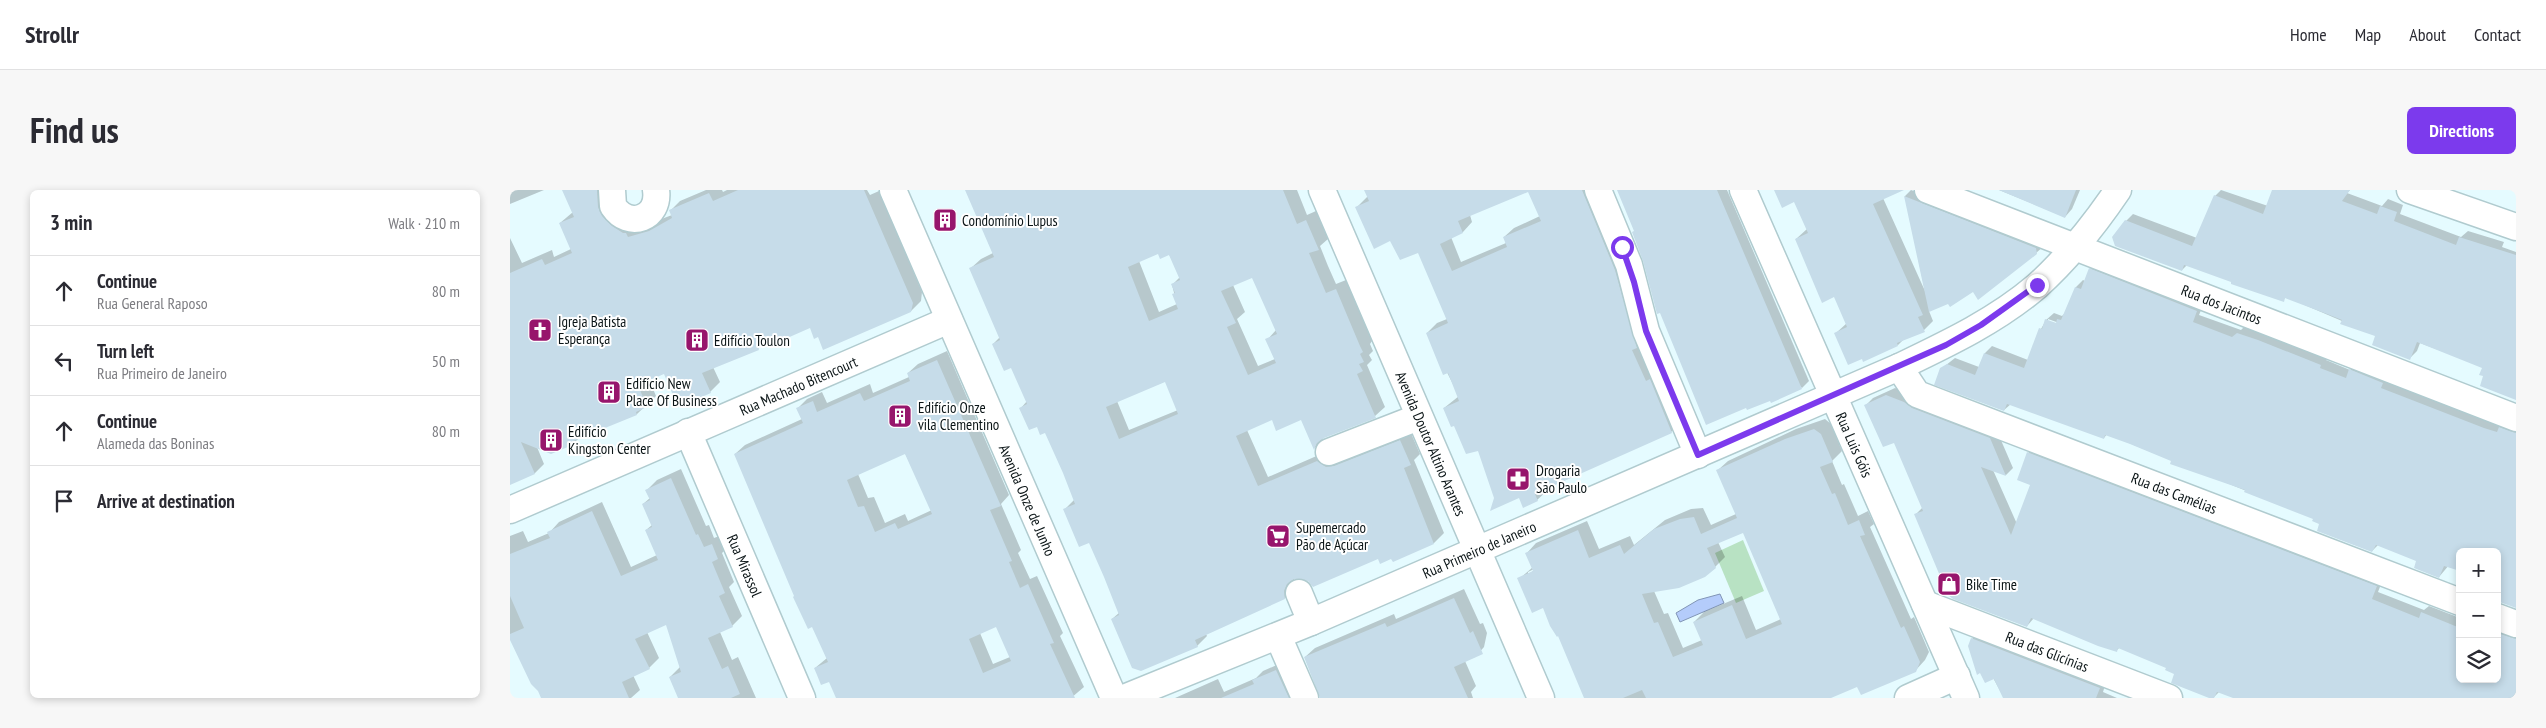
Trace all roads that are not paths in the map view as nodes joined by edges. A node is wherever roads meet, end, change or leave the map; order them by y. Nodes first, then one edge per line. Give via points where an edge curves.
1 (612, 190) edge
2 (893, 190) edge
3 (1322, 190) edge
4 (1598, 190) edge
5 (1743, 190) edge
6 (1928, 190) edge
7 (2118, 190) edge
8 (2410, 190) edge
9 (662, 192) edge
10 (2516, 227) edge
11 (2076, 245) junction
12 (949, 320) junction
13 (1899, 367) junction
14 (1833, 396) junction
15 (1419, 417) junction
16 (2516, 418) edge
17 (688, 432) junction
18 (1329, 452) dead end
19 (1698, 455) junction
20 (510, 510) edge
21 (1476, 551) junction
22 (1299, 593) dead end
23 (2456, 600) edge
24 (1925, 604) junction
25 (2501, 618) edge
26 (1311, 622) junction
27 (2516, 624) edge
28 (1278, 636) junction
29 (1961, 687) edge
30 (802, 698) edge
31 (1114, 698) edge
32 (1124, 698) edge
33 (1305, 698) edge
34 (1541, 698) edge
35 (1908, 698) edge
36 (2169, 698) edge

1 - 9 street via 613,206 631,220 652,211
2 - 12 street, Avenida Onze de Junho
3 - 15 street, Avenida Doutor Altino Arantes
4 - 19 street via 1629,265 1646,331
5 - 14 street, Rua Luis Góis
6 - 11 street, Rua dos Jacintos
7 - 11 street, Rua Primeiro de Janeiro
8 - 10 street
11 - 13 street, Rua Primeiro de Janeiro via 2017,301 1946,345
11 - 16 street, Rua dos Jacintos
12 - 17 street, Rua Machado Bitencourt
12 - 31 street, Avenida Onze de Junho
13 - 14 street, Rua Primeiro de Janeiro
13 - 23 street, Rua das Camélias via 1917,394
14 - 19 street, Rua Primeiro de Janeiro
14 - 24 street, Rua Luis Góis
15 - 18 street
15 - 21 street, Avenida Doutor Altino Arantes
17 - 20 street, Rua Machado Bitencourt
17 - 30 street, Rua Mirassol
19 - 21 street, Rua Primeiro de Janeiro
21 - 26 street, Rua Primeiro de Janeiro
21 - 34 street, Avenida Doutor Altino Arantes
22 - 26 street
24 - 29 street, Rua Luis Góis
24 - 36 street, Rua das Glicínias
25 - 27 street
26 - 28 street, Rua Primeiro de Janeiro
28 - 32 street, Rua Primeiro de Janeiro
28 - 33 street
29 - 35 street

